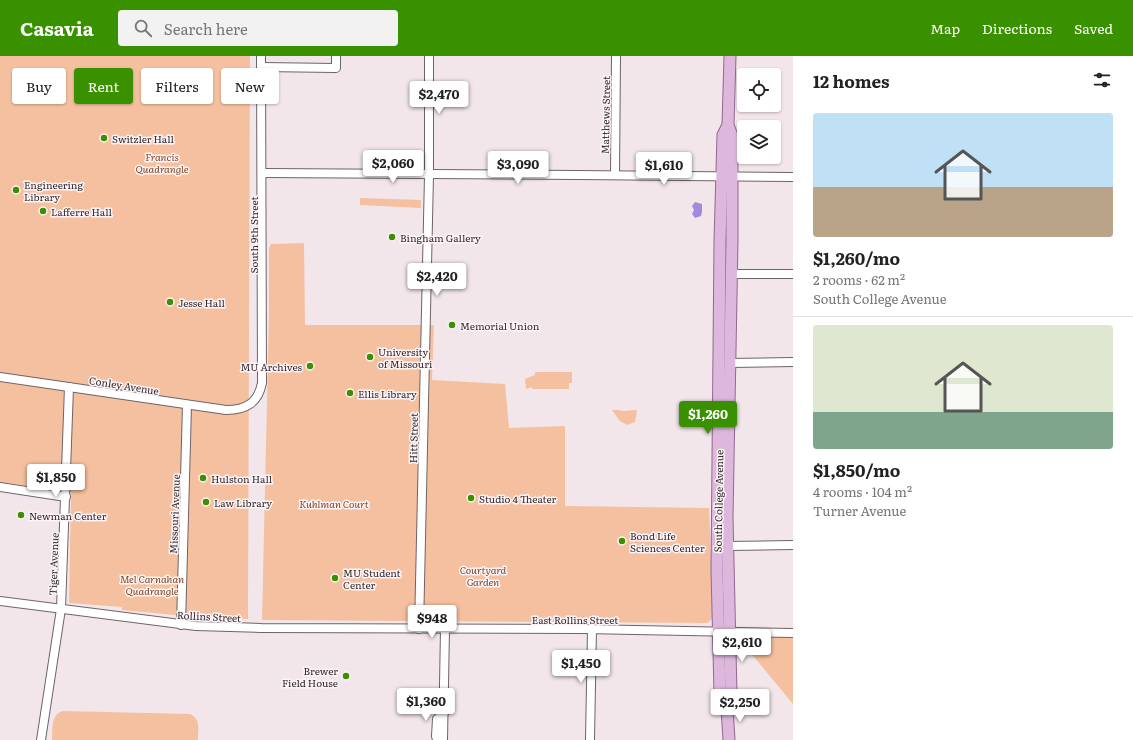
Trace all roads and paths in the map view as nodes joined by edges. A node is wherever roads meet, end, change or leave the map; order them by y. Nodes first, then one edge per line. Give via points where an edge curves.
1 (261, 56) edge
2 (336, 56) edge
3 (429, 56) edge
4 (616, 56) edge
5 (730, 56) edge
6 (261, 67) junction
7 (262, 173) junction
8 (429, 174) junction
9 (615, 175) junction
10 (727, 177) junction
11 (793, 177) edge
12 (731, 274) junction
13 (793, 274) edge
14 (793, 362) edge
15 (730, 363) junction
16 (0, 377) edge
17 (69, 387) junction
18 (187, 405) junction
19 (245, 408) joint
20 (0, 488) edge
21 (66, 497) junction
22 (728, 546) junction
23 (793, 546) edge
24 (0, 600) edge
25 (61, 609) junction
26 (181, 625) junction
27 (419, 629) junction
28 (445, 629) junction
29 (592, 629) junction
30 (718, 632) junction
31 (730, 632) junction
32 (793, 633) edge
33 (727, 708) junction
34 (444, 713) junction
35 (41, 740) edge
36 (437, 740) edge
37 (443, 740) edge
38 (590, 740) edge
39 (729, 740) edge

1 - 6 street, South 9th Street
2 - 6 street via 336,68
3 - 8 street, Hitt Street
4 - 9 street, Matthews Street
5 - 10 main road, South College Avenue via 728,126 732,136
6 - 7 street, South 9th Street
7 - 8 street
7 - 19 street, South 9th Street via 262,383 254,402
8 - 9 street
8 - 27 street, Hitt Street
9 - 10 street
10 - 11 street
10 - 12 main road, South College Avenue
10 - 30 main road, South College Avenue via 720,241
12 - 13 street
12 - 15 main road, South College Avenue
14 - 15 street
15 - 22 main road, South College Avenue
16 - 17 street, Conley Avenue
17 - 18 street, Conley Avenue
17 - 21 street, Tiger Avenue
18 - 19 street, Conley Avenue via 226,410
18 - 26 street, Missouri Avenue
20 - 21 street
21 - 25 street, Tiger Avenue
22 - 23 street
22 - 31 main road, South College Avenue
24 - 25 street, Rollins Street
25 - 26 street, Rollins Street
25 - 35 street, Tiger Avenue
26 - 27 street, Rollins Street
27 - 28 street, East Rollins Street
28 - 29 street, East Rollins Street
28 - 34 street
29 - 30 street, East Rollins Street
29 - 38 street
30 - 31 street, East Rollins Street
30 - 33 main road, South College Avenue via 720,693
31 - 32 street
31 - 33 main road, South College Avenue via 731,694
33 - 39 main road, South College Avenue
34 - 36 street via 437,719
34 - 37 street

